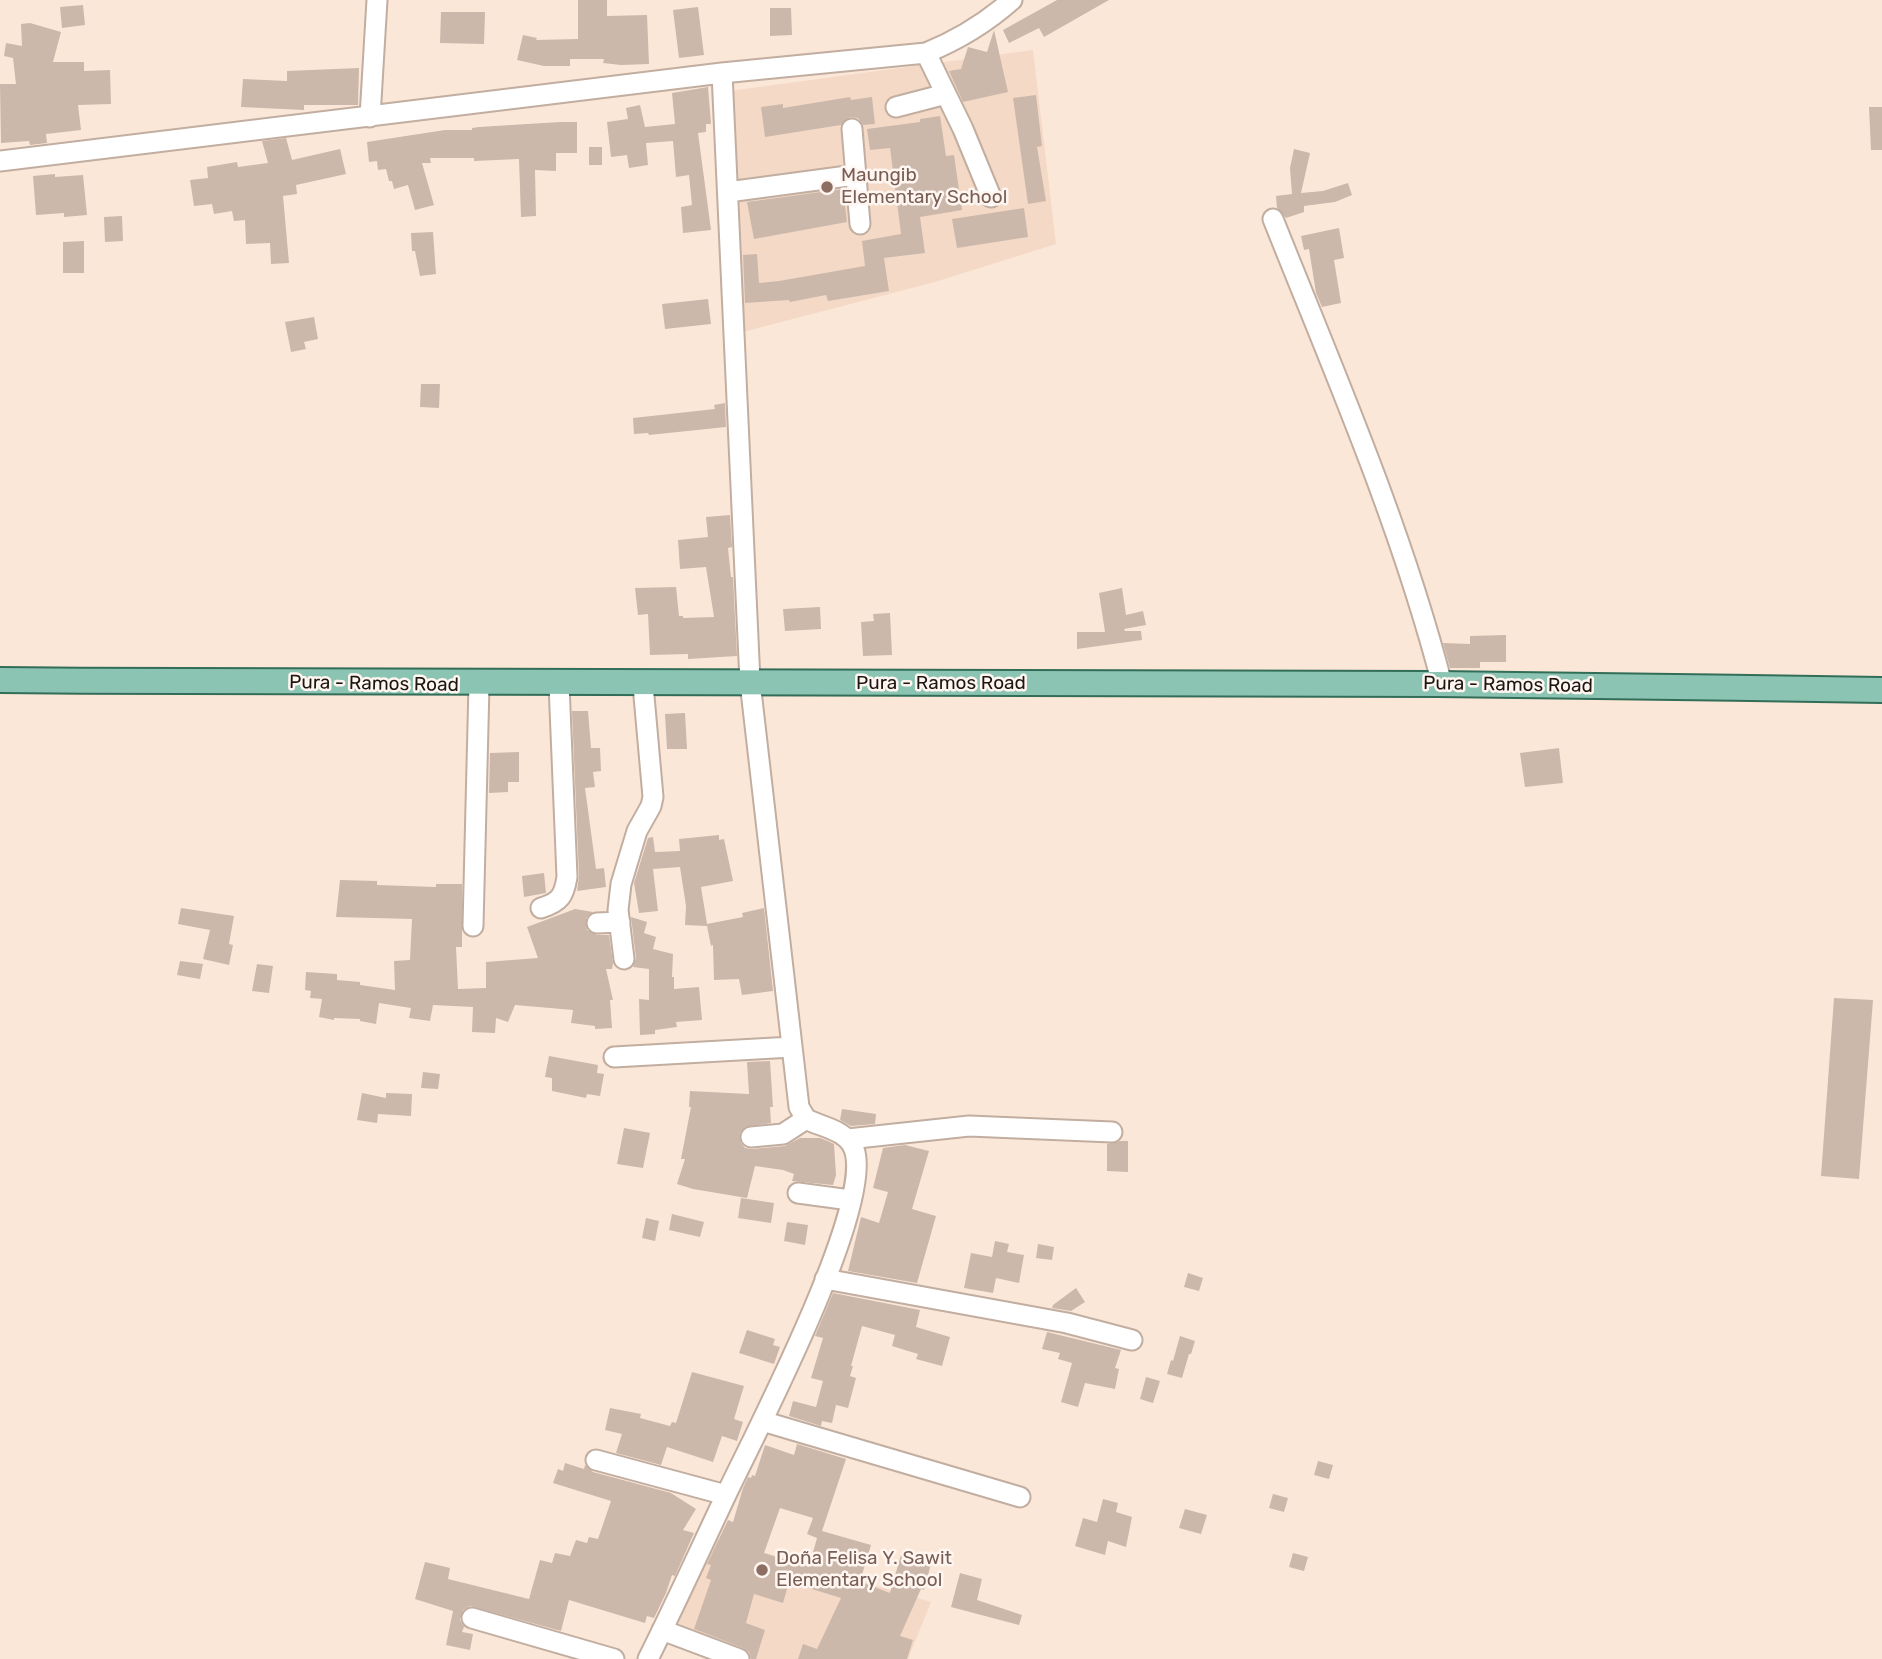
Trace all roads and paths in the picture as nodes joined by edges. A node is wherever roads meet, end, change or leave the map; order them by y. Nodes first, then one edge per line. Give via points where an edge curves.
1 (377, 0) edge
2 (1012, 0) edge
3 (926, 52) junction
4 (722, 73) junction
5 (946, 94) junction
6 (896, 107) dead end
7 (370, 117) junction
8 (852, 129) dead end
9 (0, 161) edge
10 (855, 175) junction
11 (728, 192) junction
12 (991, 197) dead end
13 (1273, 219) dead end
14 (860, 224) dead end
15 (0, 680) edge
16 (750, 682) junction
17 (559, 684) junction
18 (1441, 684) junction
19 (479, 685) junction
20 (643, 685) junction
21 (1882, 690) edge
22 (541, 908) dead end
23 (620, 922) junction
24 (597, 923) dead end
25 (473, 926) dead end
26 (624, 959) dead end
27 (792, 1047) junction
28 (614, 1058) dead end
29 (806, 1119) junction
30 (1112, 1132) dead end
31 (751, 1137) dead end
32 (848, 1139) junction
33 (798, 1194) dead end
34 (850, 1200) junction
35 (825, 1279) junction
36 (1132, 1339) dead end
37 (762, 1421) junction
38 (596, 1460) dead end
39 (726, 1495) junction
40 (1020, 1497) dead end
41 (472, 1618) dead end
42 (662, 1630) junction
43 (614, 1659) edge
44 (648, 1659) edge
45 (738, 1659) edge

1 - 7 street
2 - 3 street via 971,31
3 - 4 street
3 - 5 street
4 - 7 street
4 - 11 street
5 - 6 street
5 - 12 street
7 - 9 street
8 - 10 street
10 - 11 street
10 - 14 street
11 - 16 street
13 - 18 street via 1384,503 1423,612
15 - 19 main road, Pura - Ramos Road
16 - 18 main road, Pura - Ramos Road
16 - 20 main road, Pura - Ramos Road
16 - 27 street
17 - 19 main road, Pura - Ramos Road
17 - 20 main road, Pura - Ramos Road
17 - 22 street via 567,877 563,897
18 - 21 main road, Pura - Ramos Road
19 - 25 street
20 - 23 street via 653,797 621,884
23 - 24 street
23 - 26 street
27 - 28 street
27 - 29 street via 799,1107
29 - 31 street via 783,1133
29 - 32 street
30 - 32 street via 969,1126
32 - 34 street via 855,1149 856,1166
33 - 34 street
34 - 35 street
35 - 36 street
35 - 37 street
37 - 39 street
37 - 40 street
38 - 39 street
39 - 42 street
41 - 43 street
42 - 44 street
42 - 45 street

